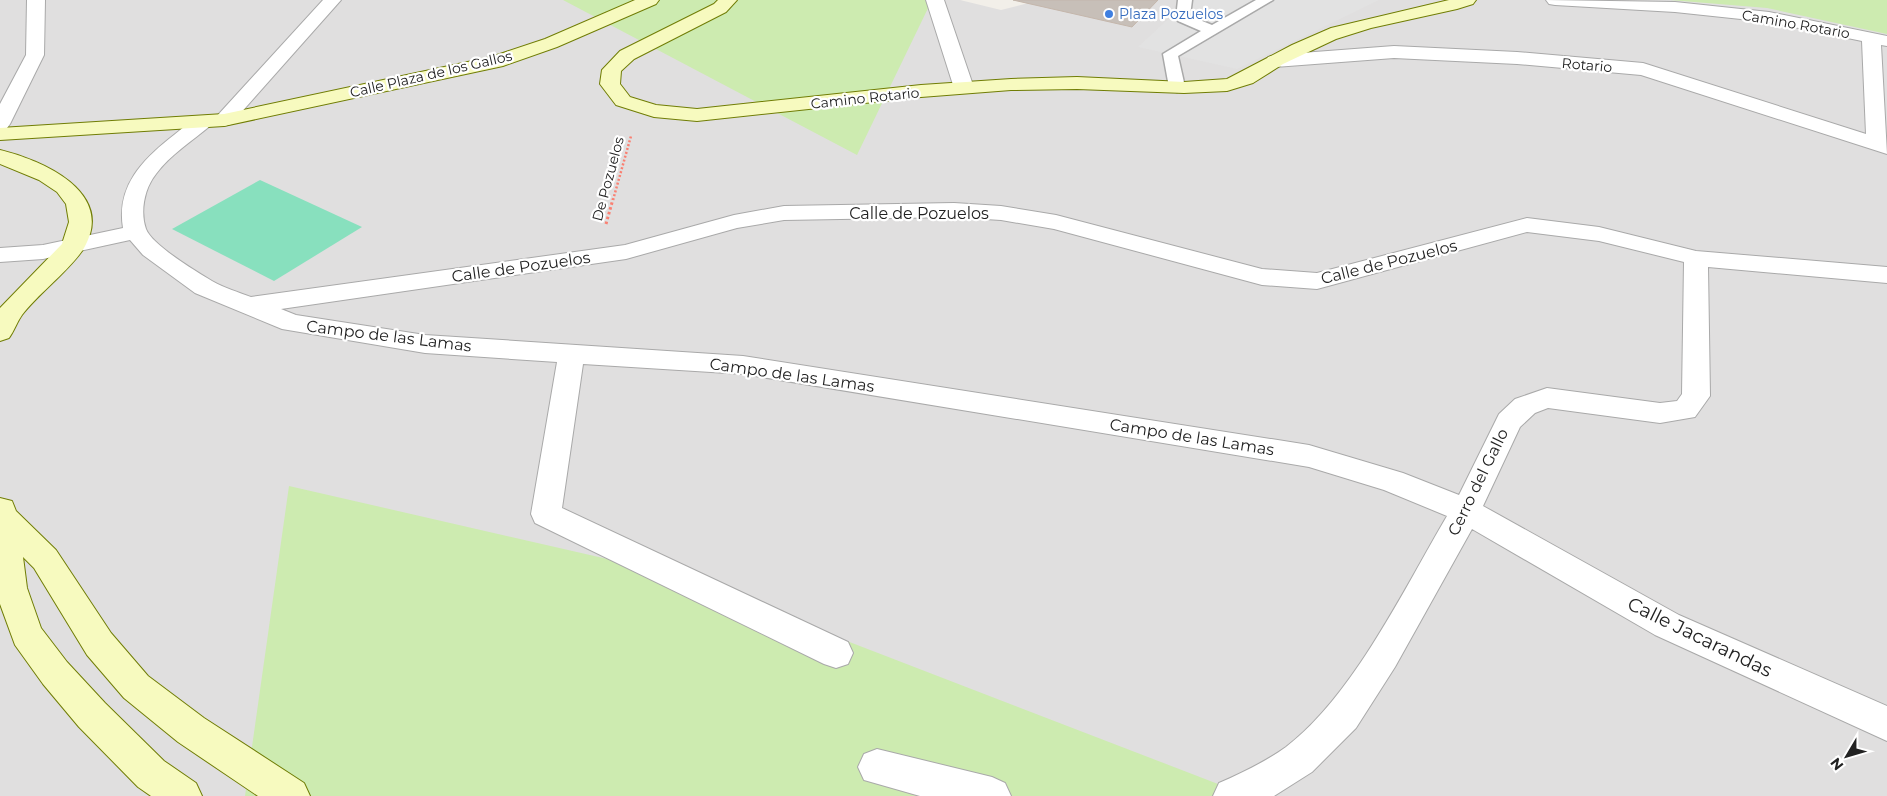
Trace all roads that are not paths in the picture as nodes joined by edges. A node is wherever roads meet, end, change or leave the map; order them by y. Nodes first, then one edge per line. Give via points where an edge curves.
1 (36, 0) edge
2 (332, 0) edge
3 (650, 0) edge
4 (728, 0) edge
5 (935, 0) edge
6 (1185, 0) edge
7 (1266, 0) edge
8 (1408, 0) edge
9 (1467, 0) edge
10 (1555, 0) edge
11 (1383, 18) junction
12 (1212, 30) junction
13 (1879, 39) edge
14 (1275, 61) junction
15 (1177, 87) junction
16 (964, 88) junction
17 (214, 121) junction
18 (0, 124) edge
19 (0, 134) edge
20 (1882, 146) edge
21 (0, 156) edge
22 (135, 232) junction
23 (73, 246) junction
24 (0, 255) edge
25 (1696, 258) junction
26 (1887, 276) edge
27 (252, 305) junction
28 (3, 321) edge
29 (571, 354) junction
30 (1, 511) edge
31 (1466, 511) junction
32 (836, 653) dead end
33 (1887, 724) edge
34 (877, 768) dead end
35 (183, 796) edge
36 (291, 796) edge
37 (992, 796) edge
38 (1232, 796) edge

1 - 18 street via 35,55
2 - 17 street
3 - 17 street, Calle Plaza de los Gallos via 551,43 496,62
4 - 16 street, Camino Rotario via 720,8 627,55 612,70 610,84 623,102 654,111 697,115
5 - 16 street
6 - 12 lane via 1182,18
7 - 12 lane
8 - 11 street
9 - 11 street via 1447,7
10 - 13 street, Camino Rotario via 1675,7 1769,17
11 - 14 street, Camino Rotario via 1335,32
12 - 15 lane via 1170,54
13 - 20 street
14 - 15 street, Camino Rotario via 1250,77 1229,85
14 - 20 street, Rotario via 1394,52 1643,69
15 - 16 street, Camino Rotario via 1057,83
17 - 19 street, Calle Plaza de los Gallos
17 - 22 street, Calle Plaza de los Gallos via 146,170 135,191 132,209
21 - 23 street via 47,175 65,187 77,204 80,222
22 - 23 street
22 - 27 street, Campo de las Lamas via 151,250 204,287
23 - 24 street
23 - 28 street
25 - 26 street, Calle de Pozuelos
25 - 27 street, Calle de Pozuelos via 1600,234 1527,226 1317,281 1262,277 1056,222 1001,214 954,210 784,213 734,222 626,252
25 - 31 street, Cerro del Gallo via 1696,396 1685,410 1660,413 1547,398 1525,406 1509,421
27 - 29 street, Campo de las Lamas via 291,323 426,344
29 - 31 street, Campo de las Lamas via 743,366 1309,456 1393,481
29 - 32 street via 546,514
30 - 35 street via 11,588 27,635 92,715 151,774
30 - 36 street via 45,559 99,644 136,687 191,730
31 - 33 street, Calle Jacarandas via 1667,625
31 - 38 street, Cerro del Gallo via 1382,656 1343,716 1299,758 1244,794
34 - 37 street

